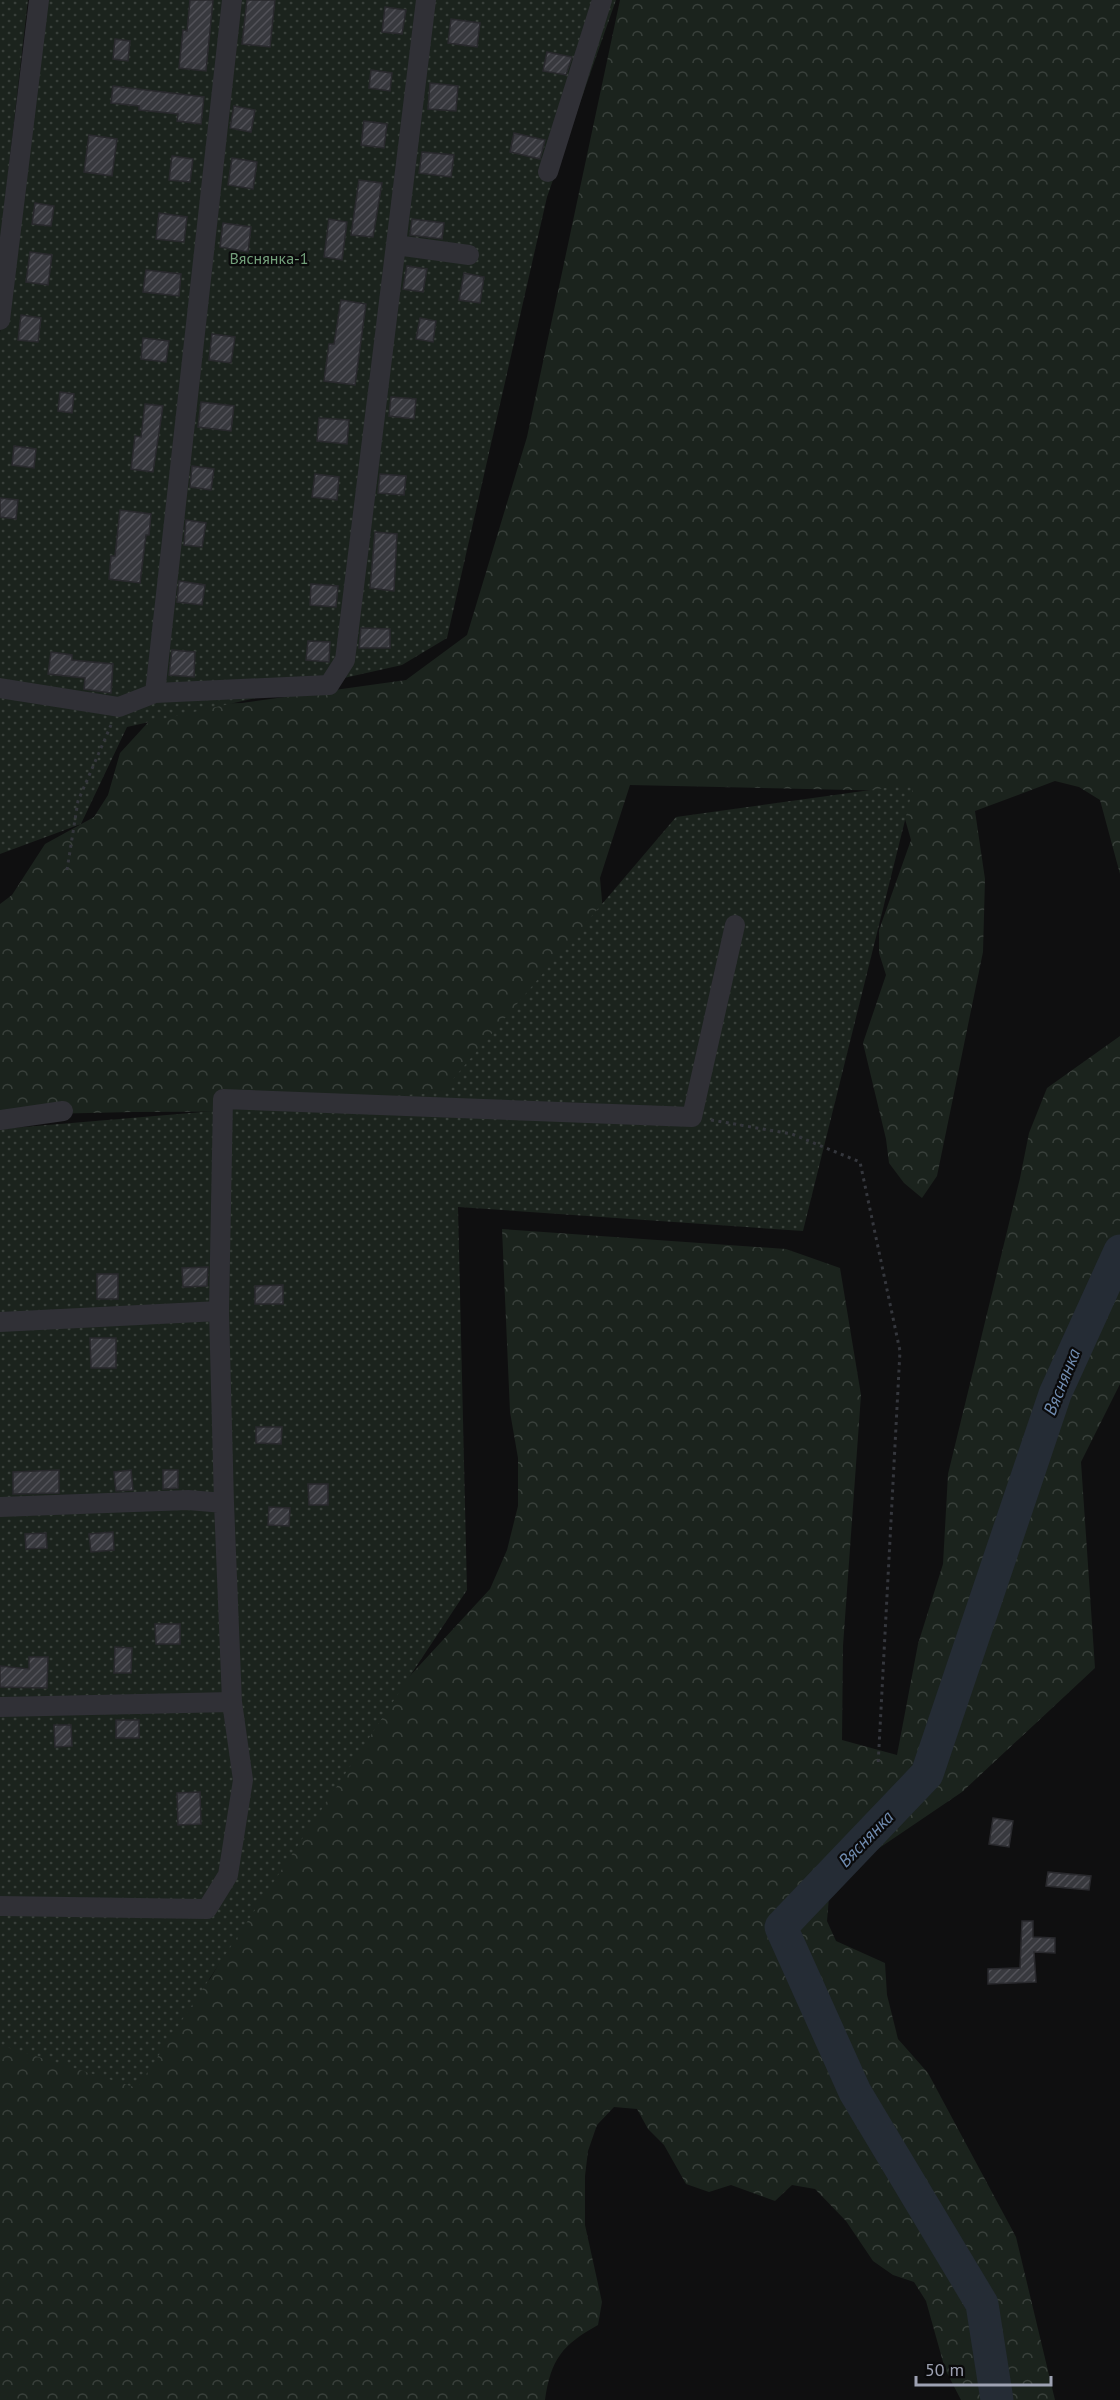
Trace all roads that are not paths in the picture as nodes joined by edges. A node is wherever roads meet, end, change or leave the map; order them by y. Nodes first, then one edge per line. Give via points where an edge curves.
1 (39, 0) edge
2 (232, 0) edge
3 (426, 0) edge
4 (602, 0) edge
5 (548, 172) dead end
6 (396, 245) junction
7 (469, 255) dead end
8 (0, 320) edge
9 (0, 688) edge
10 (155, 693) junction
11 (735, 925) dead end
12 (63, 1111) dead end
13 (0, 1120) edge
14 (219, 1311) junction
15 (0, 1322) edge
16 (224, 1503) junction
17 (0, 1508) edge
18 (232, 1702) junction
19 (0, 1707) edge
20 (0, 1906) edge

1 - 8 lane
2 - 10 lane
3 - 6 lane
4 - 5 lane
6 - 7 lane
6 - 10 lane via 345,660 329,685
9 - 10 lane via 119,707
11 - 14 lane via 692,1117 223,1099
12 - 13 lane
14 - 15 lane
14 - 16 lane
16 - 17 lane via 188,1500
16 - 18 lane
18 - 19 lane
18 - 20 lane via 243,1780 228,1875 207,1908

